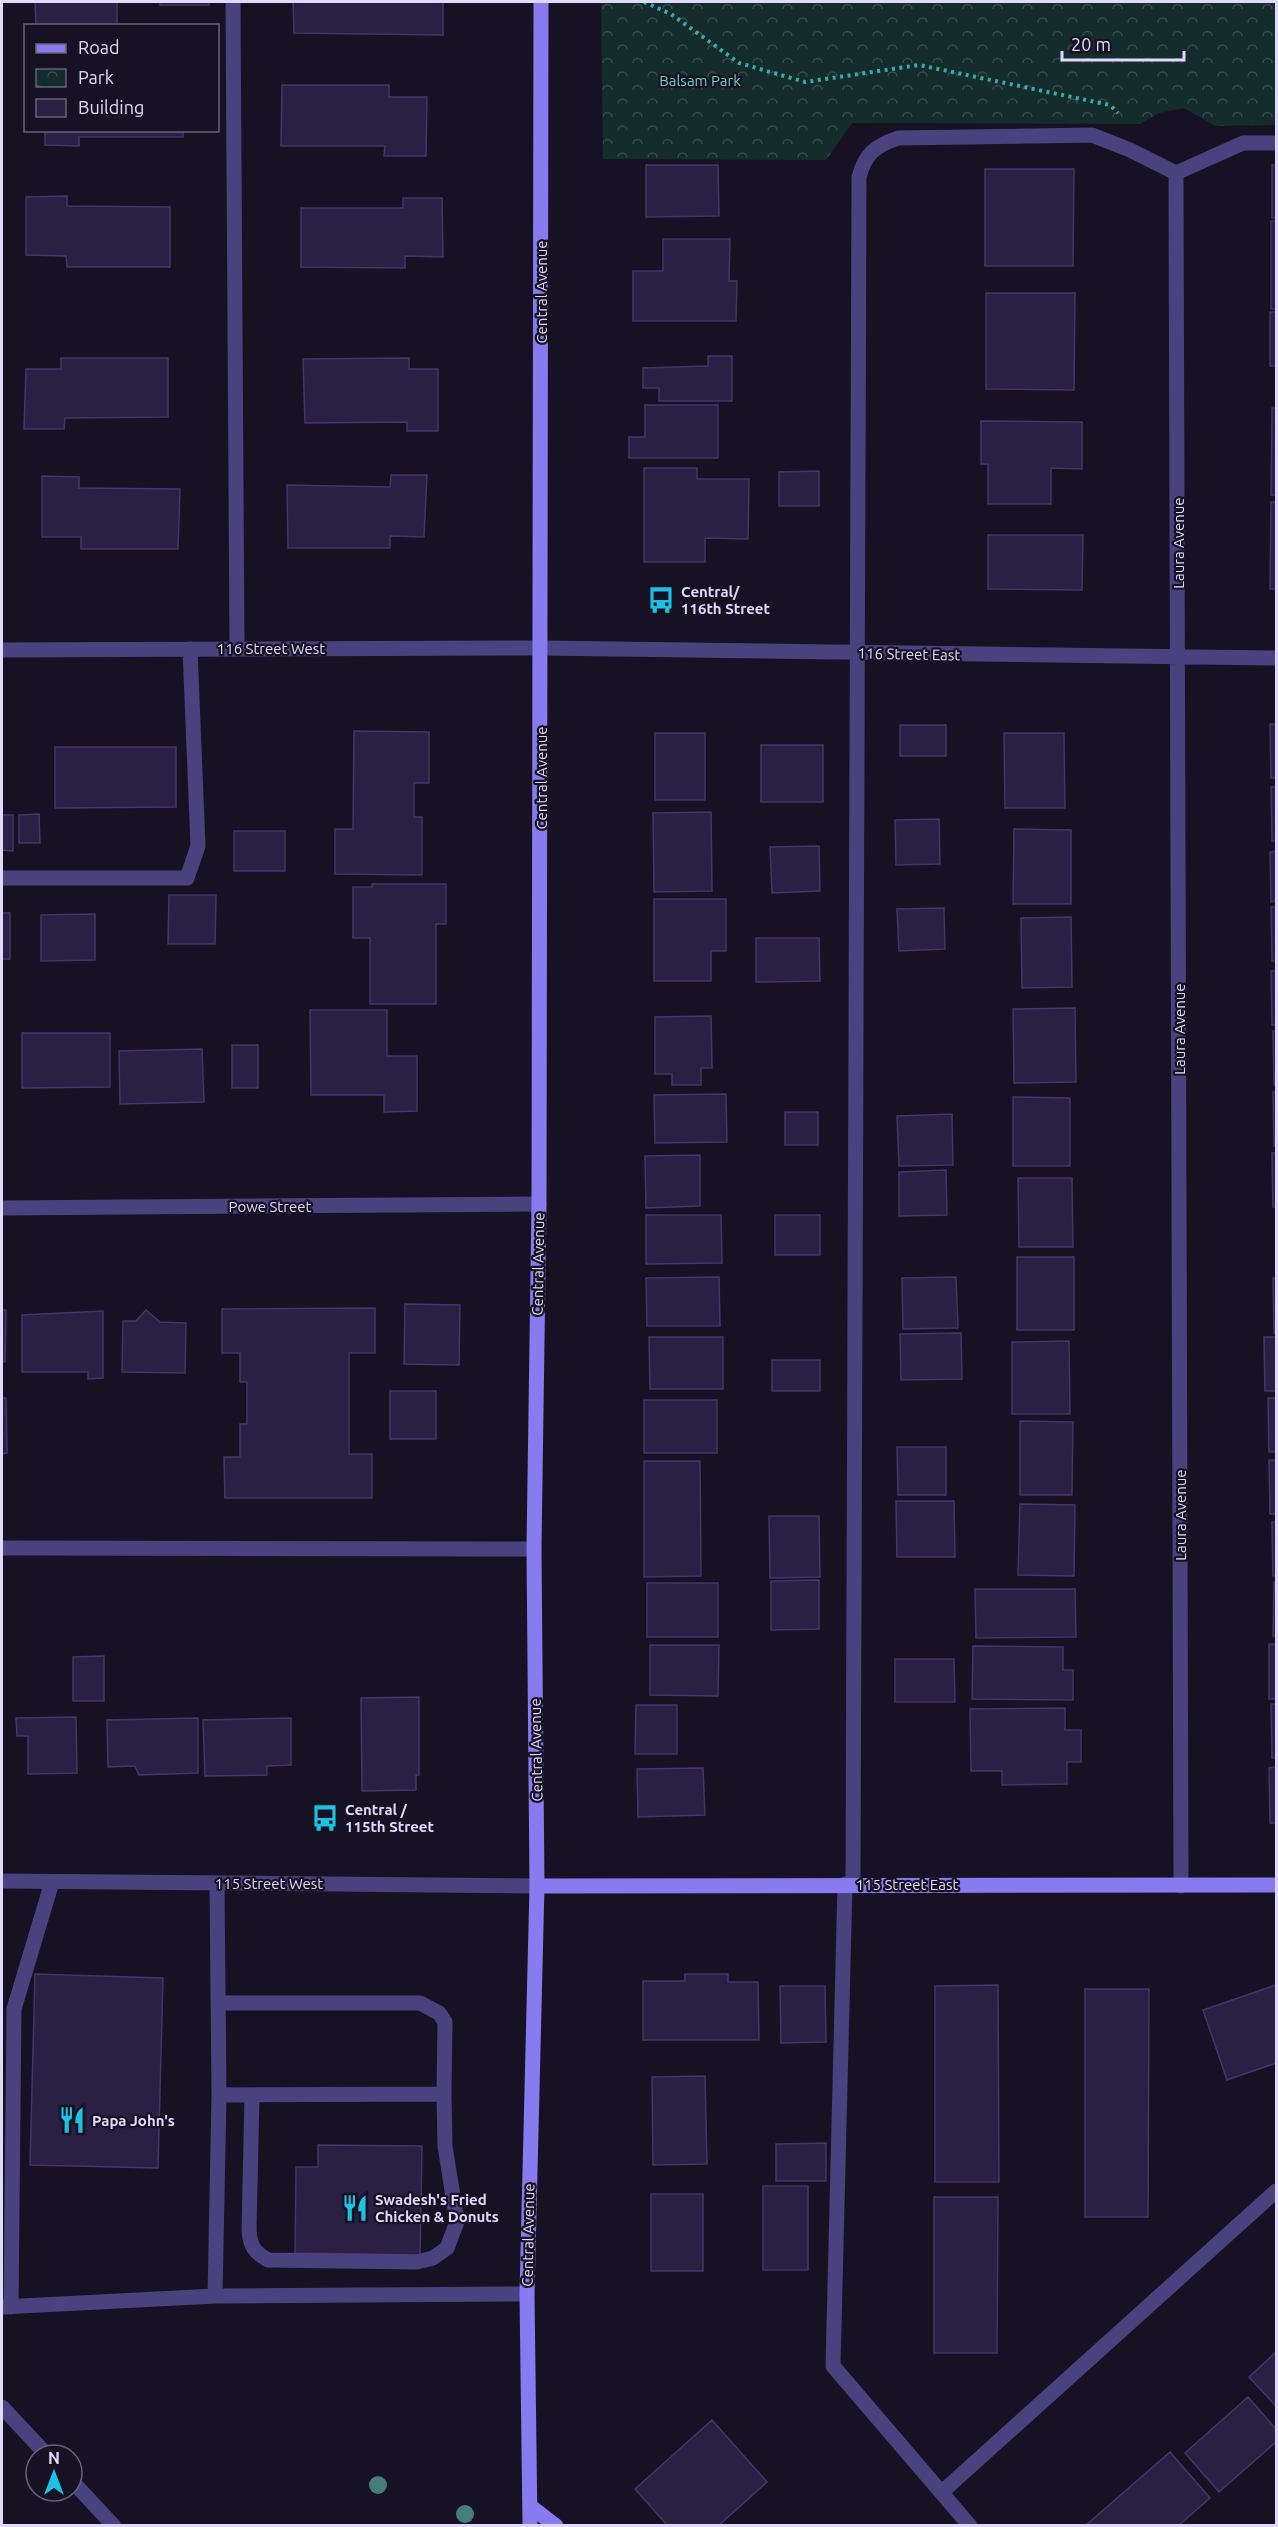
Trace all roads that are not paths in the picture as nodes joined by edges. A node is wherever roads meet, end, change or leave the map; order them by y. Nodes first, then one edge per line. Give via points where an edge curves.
1 (233, 2) edge
2 (541, 2) edge
3 (1276, 143) edge
4 (1176, 173) junction
5 (237, 648) junction
6 (541, 648) junction
7 (190, 649) junction
8 (2, 650) edge
9 (858, 653) junction
10 (1276, 657) edge
11 (1178, 658) junction
12 (2, 878) edge
13 (539, 1204) junction
14 (2, 1208) edge
15 (2, 1548) edge
16 (534, 1549) junction
17 (2, 1881) edge
18 (52, 1882) junction
19 (217, 1883) junction
20 (849, 1884) junction
21 (1276, 1885) edge
22 (537, 1886) junction
23 (1181, 1886) junction
24 (218, 2003) junction
25 (444, 2094) junction
26 (219, 2095) junction
27 (252, 2095) junction
28 (1276, 2191) edge
29 (527, 2294) junction
30 (215, 2296) junction
31 (6, 2307) edge
32 (2, 2407) edge
33 (36, 2443) edge
34 (942, 2492) junction
35 (84, 2494) edge
36 (530, 2506) junction
37 (114, 2526) edge
38 (530, 2526) edge
39 (556, 2526) edge
40 (970, 2526) edge

1 - 5 street
2 - 6 main road, Central Avenue
3 - 4 street via 1243,143
4 - 9 street via 1092,135 898,138 878,145 863,160 859,177
4 - 11 street, Laura Avenue
5 - 6 street, 116 Street West
5 - 7 street, 116 Street West
6 - 9 street, 116 Street East
6 - 13 main road, Central Avenue
7 - 8 street, 116 Street West
7 - 12 street via 198,846 187,878
9 - 11 street, 116 Street East
9 - 20 street
10 - 11 street, 116 Street East
11 - 23 street, Laura Avenue
13 - 14 street, Powe Street
13 - 16 main road, Central Avenue
15 - 16 street
16 - 22 main road, Central Avenue
17 - 18 street, 115 Street West
18 - 19 street, 115 Street West
18 - 31 street via 14,2009
19 - 22 street, 115 Street West
19 - 24 street
20 - 22 main road, 115 Street East
20 - 23 main road, 115 Street East
20 - 34 street via 833,2366
21 - 23 main road, 115 Street East
22 - 29 main road, Central Avenue
24 - 25 street via 428,2005 445,2022
24 - 26 street
25 - 27 street
25 - 27 street via 445,2146 457,2222 447,2248 433,2258 417,2262 268,2260 256,2254 249,2230
26 - 27 street
26 - 30 street
28 - 34 street
29 - 30 street
29 - 36 main road, Central Avenue
30 - 31 street
32 - 33 street
34 - 40 street
35 - 37 street
36 - 38 main road, Central Avenue
36 - 39 main road

